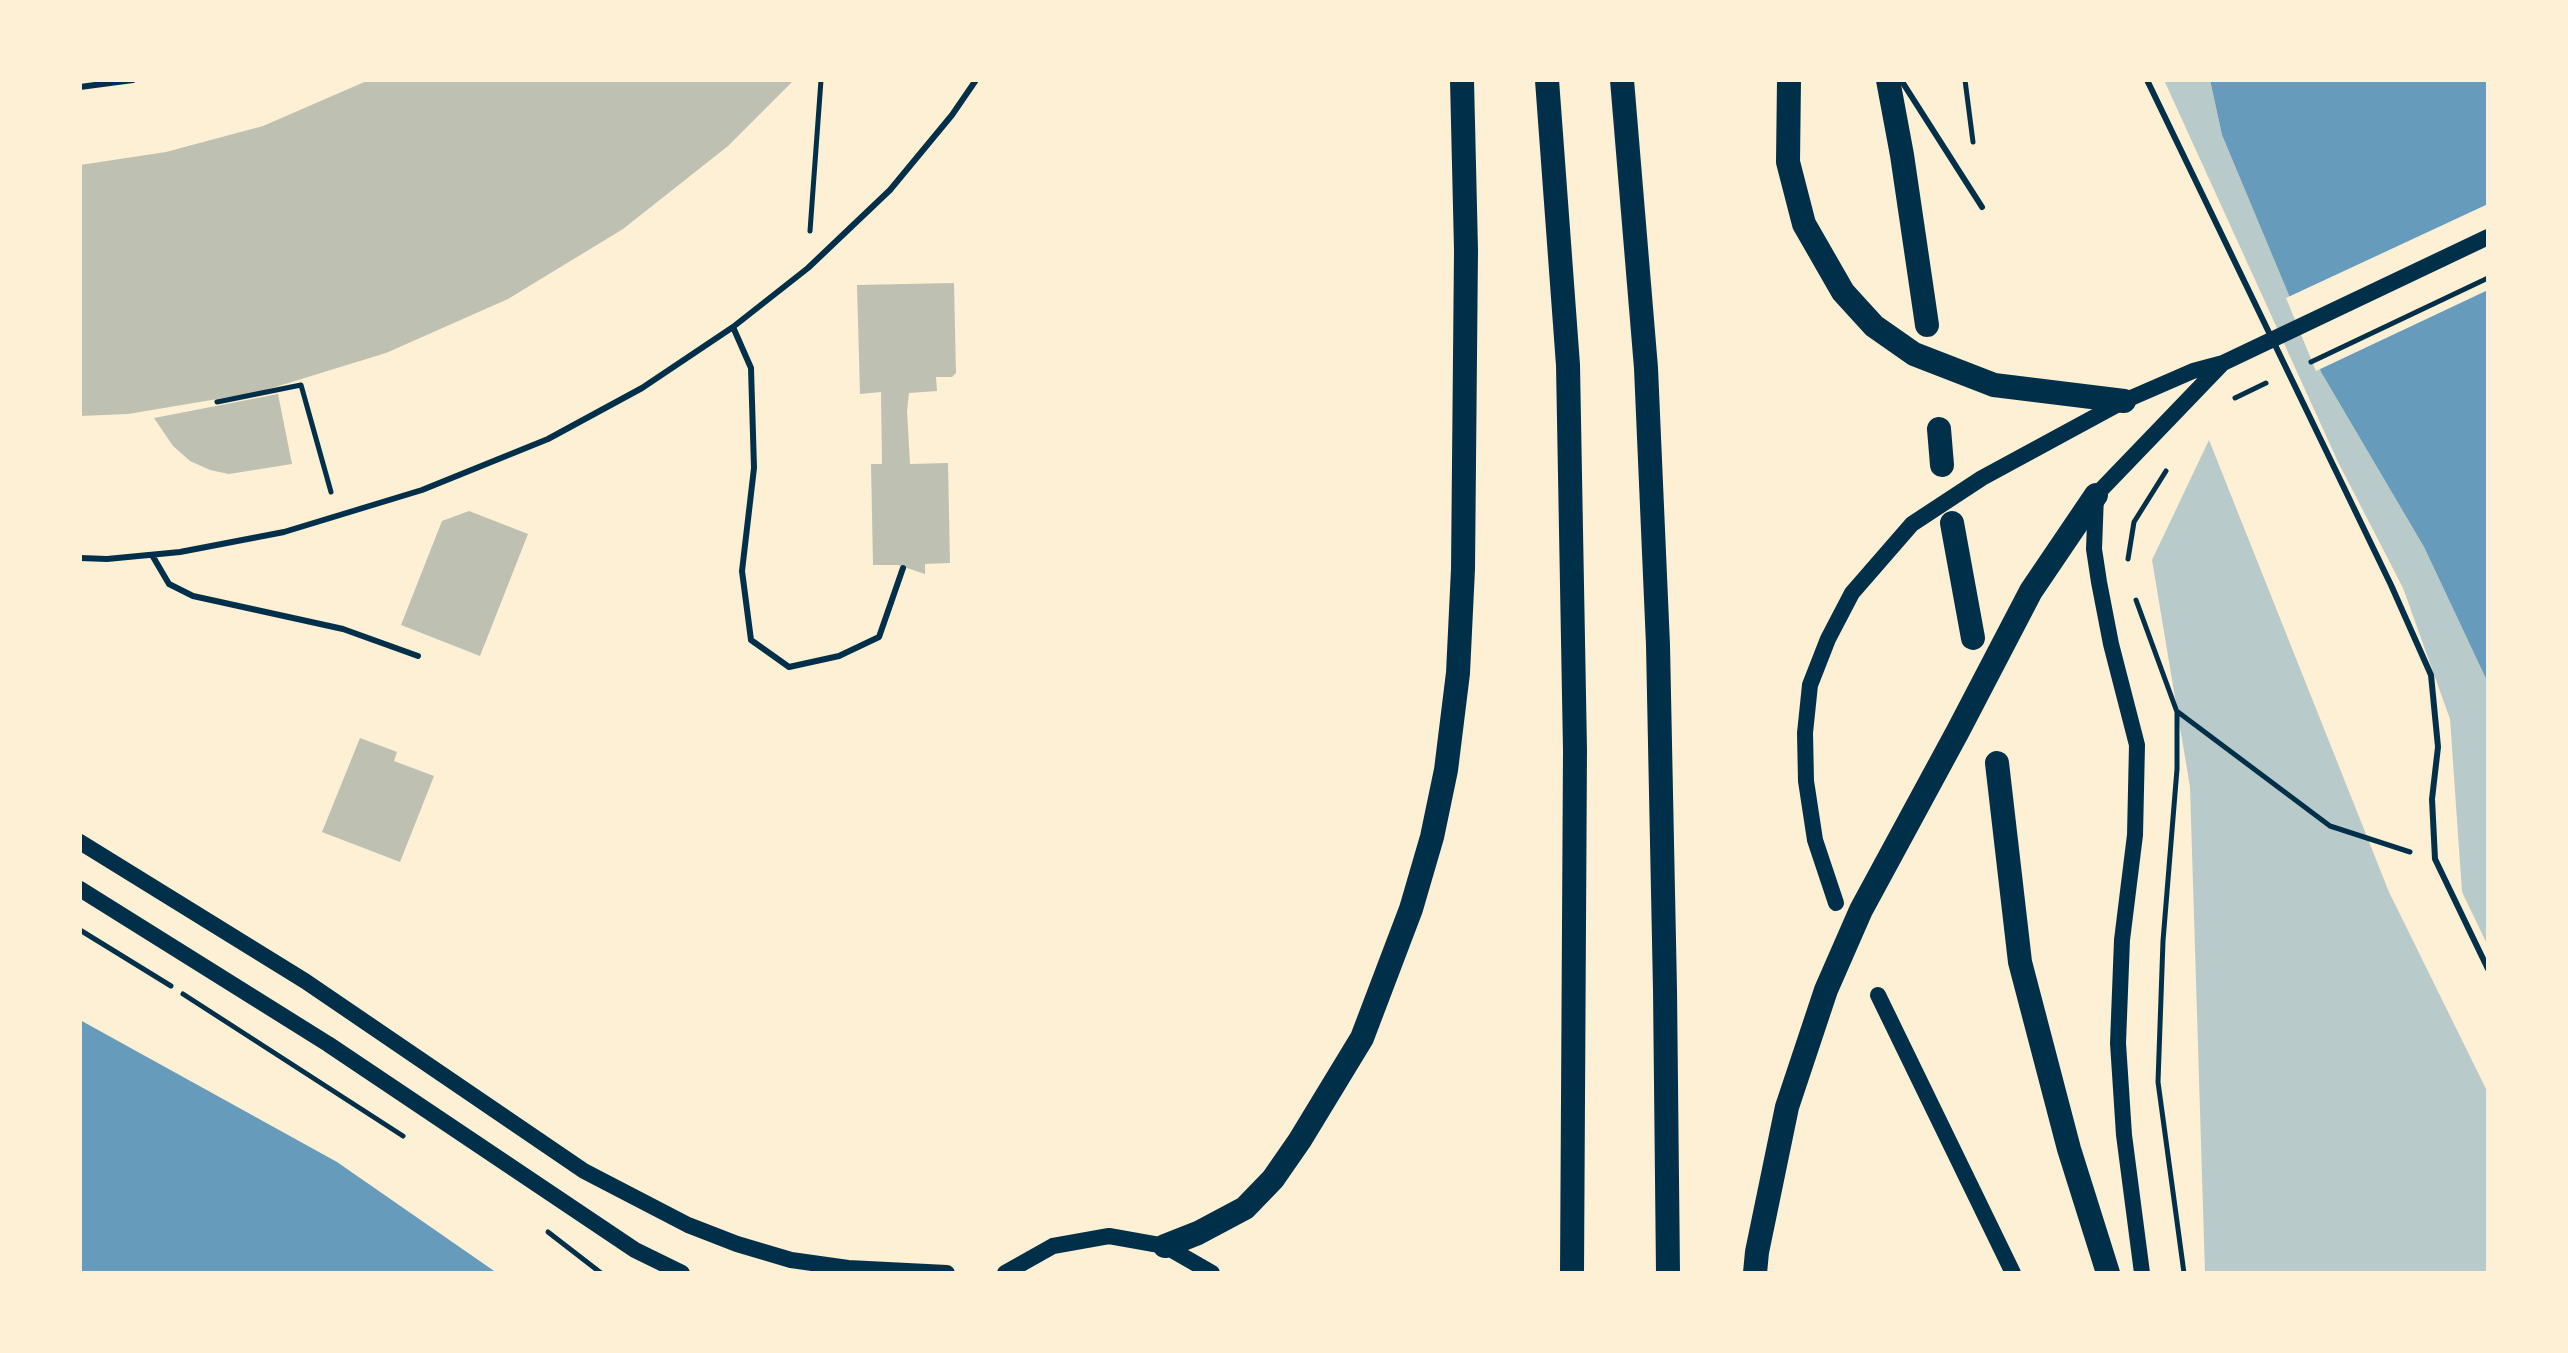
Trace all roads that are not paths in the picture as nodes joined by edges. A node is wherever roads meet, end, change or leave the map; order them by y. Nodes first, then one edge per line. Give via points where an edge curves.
1 (133, 80) edge
2 (976, 80) edge
3 (1462, 80) edge
4 (1547, 80) edge
5 (1622, 80) edge
6 (1789, 80) edge
7 (1888, 80) edge
8 (1901, 80) edge
9 (2147, 80) edge
10 (80, 87) edge
11 (1982, 207) dead end
12 (2488, 237) edge
13 (1927, 325) dead end
14 (733, 327) junction
15 (2223, 363) junction
16 (2124, 401) junction
17 (1939, 429) dead end
18 (1942, 465) dead end
19 (2096, 495) junction
20 (1952, 523) dead end
21 (152, 555) junction
22 (80, 558) edge
23 (903, 568) dead end
24 (1973, 638) dead end
25 (418, 656) dead end
26 (1997, 763) dead end
27 (80, 842) edge
28 (80, 889) edge
29 (1836, 903) dead end
30 (2488, 969) edge
31 (1878, 995) dead end
32 (1165, 1246) junction
33 (682, 1273) edge
34 (947, 1273) edge
35 (1005, 1273) edge
36 (1212, 1273) edge
37 (1572, 1273) edge
38 (1668, 1273) edge
39 (1755, 1273) edge
40 (2013, 1273) edge
41 (2108, 1273) edge
42 (2142, 1273) edge

1 - 10 lane
2 - 14 lane via 890,190 808,268
3 - 32 highway via 1463,569 1458,673 1432,837 1362,1038 1300,1140 1245,1208
4 - 37 highway via 1568,381 1575,750
5 - 38 highway via 1646,368 1658,645
6 - 16 highway via 1788,162 1804,224 1843,292 1874,326 1914,354 1994,385
7 - 13 highway
8 - 11 lane
9 - 30 lane via 2431,675 2438,747 2432,799 2435,859
12 - 15 main road
14 - 21 lane via 642,388 548,439 422,490 284,532
14 - 23 lane via 751,368 754,468 742,571 751,640 789,667 839,656 879,637
15 - 16 main road
15 - 19 main road
16 - 29 main road via 1982,478 1912,524 1852,593 1810,685 1805,733 1815,840
17 - 18 highway
19 - 39 highway via 2024,603 1861,910 1826,990 1787,1107
19 - 42 main road via 2099,582 2137,745 2118,1043
20 - 24 highway
21 - 22 lane
21 - 25 lane via 169,584 193,596 343,629
26 - 41 highway via 2020,962
27 - 34 main road via 305,981 584,1171 688,1225 791,1260
28 - 33 main road via 328,1044 635,1250
31 - 40 main road
32 - 35 main road via 1109,1236 1053,1246
32 - 36 main road

